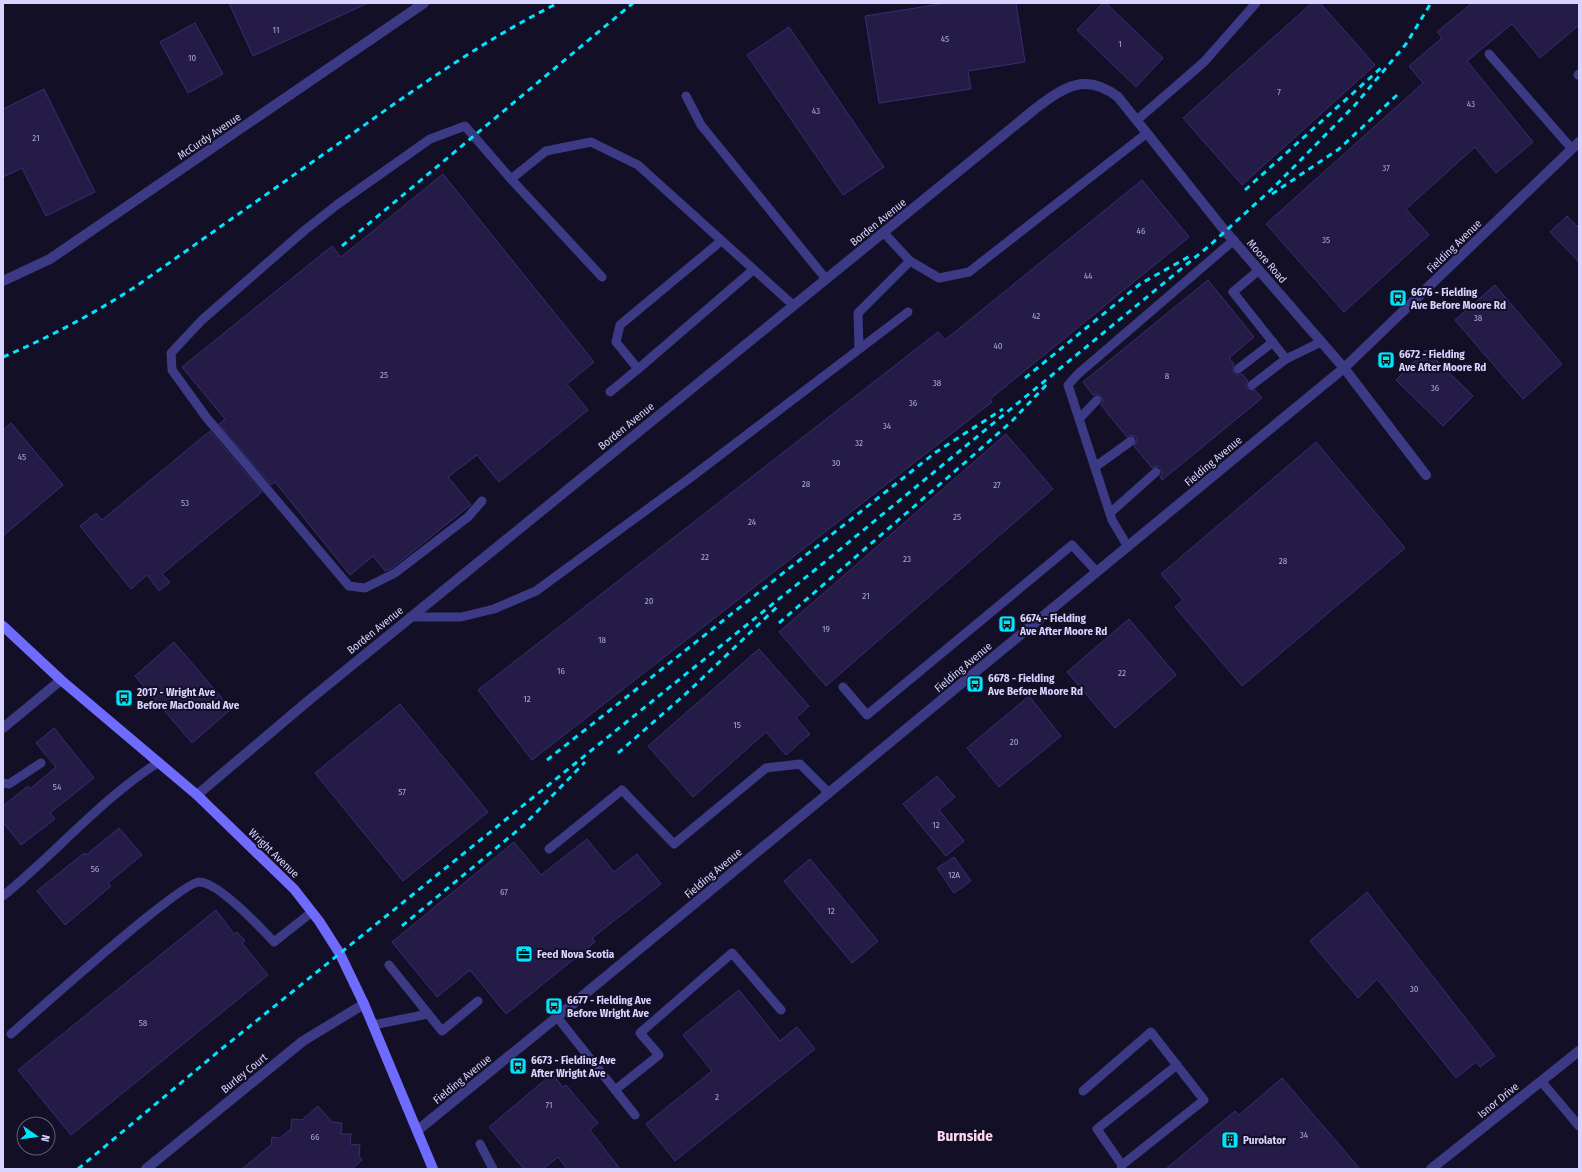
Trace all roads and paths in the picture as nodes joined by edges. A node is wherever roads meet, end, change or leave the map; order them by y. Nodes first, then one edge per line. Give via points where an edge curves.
1 (424, 3) edge
2 (1256, 3) edge
3 (1489, 54) dead end
4 (1077, 84) joint
5 (686, 96) dead end
6 (1137, 120) junction
7 (1147, 134) junction
8 (1575, 145) edge
9 (511, 179) junction
10 (884, 233) junction
11 (1234, 240) junction
12 (721, 241) junction
13 (910, 261) junction
14 (754, 270) junction
15 (1259, 270) junction
16 (602, 277) dead end
17 (826, 279) junction
18 (3, 281) edge
19 (793, 306) junction
20 (908, 312) dead end
21 (1273, 342) junction
22 (1322, 342) junction
23 (859, 348) junction
24 (1286, 359) junction
25 (1344, 368) junction
26 (638, 369) junction
27 (1238, 369) dead end
28 (1252, 386) dead end
29 (610, 392) dead end
30 (1097, 400) dead end
31 (1080, 418) junction
32 (1131, 441) dead end
33 (1095, 467) junction
34 (1156, 472) dead end
35 (1426, 475) dead end
36 (482, 502) dead end
37 (1110, 512) junction
38 (1128, 547) junction
39 (1097, 572) junction
40 (410, 617) junction
41 (3, 626) edge
42 (61, 680) junction
43 (843, 687) dead end
44 (3, 728) edge
45 (159, 762) junction
46 (41, 763) dead end
47 (3, 783) edge
48 (829, 793) junction
49 (197, 795) junction
50 (549, 849) dead end
51 (3, 896) edge
52 (312, 912) junction
53 (389, 965) dead end
54 (478, 1001) dead end
55 (364, 1004) junction
56 (781, 1010) dead end
57 (428, 1014) junction
58 (557, 1018) junction
59 (373, 1025) junction
60 (11, 1034) dead end
61 (1579, 1051) edge
62 (1177, 1065) junction
63 (1541, 1081) junction
64 (615, 1090) junction
65 (1083, 1091) dead end
66 (635, 1115) dead end
67 (1579, 1126) edge
68 (418, 1130) junction
69 (480, 1144) dead end
70 (1121, 1167) edge
71 (146, 1169) edge
72 (433, 1169) edge
73 (493, 1169) edge
74 (1431, 1169) edge

1 - 18 street, McCurdy Avenue via 50,259
2 - 6 lane via 1204,62
3 - 8 lane
4 - 6 street, Moore Road via 1106,88 1118,97
4 - 10 street, Borden Avenue via 1056,93 1035,109
5 - 17 lane via 701,125
6 - 7 street, Moore Road
7 - 11 street, Moore Road
7 - 13 lane via 969,272 939,278
8 - 25 street, Fielding Avenue
9 - 12 lane via 546,151 591,142 638,165
9 - 16 lane
9 - 36 lane via 465,126 430,139 304,230 202,320 172,353 172,370 206,417 349,586 365,588 395,573 468,517
10 - 13 lane
10 - 17 street, Borden Avenue
11 - 15 street, Moore Road
11 - 31 lane via 1068,385
12 - 14 lane
12 - 26 lane via 620,325 616,342
13 - 23 lane via 858,313
14 - 19 lane
14 - 26 lane
15 - 21 lane via 1233,292
15 - 22 street, Moore Road
17 - 19 street, Borden Avenue
19 - 40 street, Borden Avenue
20 - 23 lane
21 - 24 lane
21 - 27 lane
22 - 24 lane
22 - 25 street, Moore Road
23 - 40 lane via 694,475 536,591 494,609 461,618
24 - 28 lane
25 - 35 street, Moore Road
25 - 38 street, Fielding Avenue
26 - 29 lane
30 - 31 lane
31 - 33 lane
32 - 33 lane
33 - 37 lane
34 - 37 lane
37 - 38 lane
38 - 39 street, Fielding Avenue
39 - 43 lane via 1072,545 867,715
39 - 48 street, Fielding Avenue
40 - 49 street, Borden Avenue
41 - 42 main road, Wright Avenue
42 - 44 street
42 - 45 main road, Wright Avenue
45 - 49 main road, Wright Avenue
45 - 51 lane via 133,779
46 - 47 lane via 9,784
48 - 50 lane via 800,764 766,768 674,844 622,790
48 - 58 street, Fielding Avenue
49 - 52 main road, Wright Avenue via 294,889
52 - 55 main road, Wright Avenue via 340,954
52 - 60 lane via 274,942 254,920 214,887 201,882 193,883 155,910
53 - 57 lane
54 - 57 lane via 442,1031
55 - 59 main road, Wright Avenue
55 - 71 street, Burley Court via 303,1041
56 - 64 lane via 732,953 640,1033 659,1055
57 - 59 lane
58 - 64 lane
58 - 68 street, Fielding Avenue
59 - 68 main road, Wright Avenue
61 - 63 street, Isnor Drive
62 - 65 lane via 1151,1032
62 - 70 lane via 1097,1129
62 - 70 lane via 1204,1100
63 - 67 lane
63 - 74 street, Isnor Drive
64 - 66 lane
68 - 72 main road, Wright Avenue
69 - 73 lane

